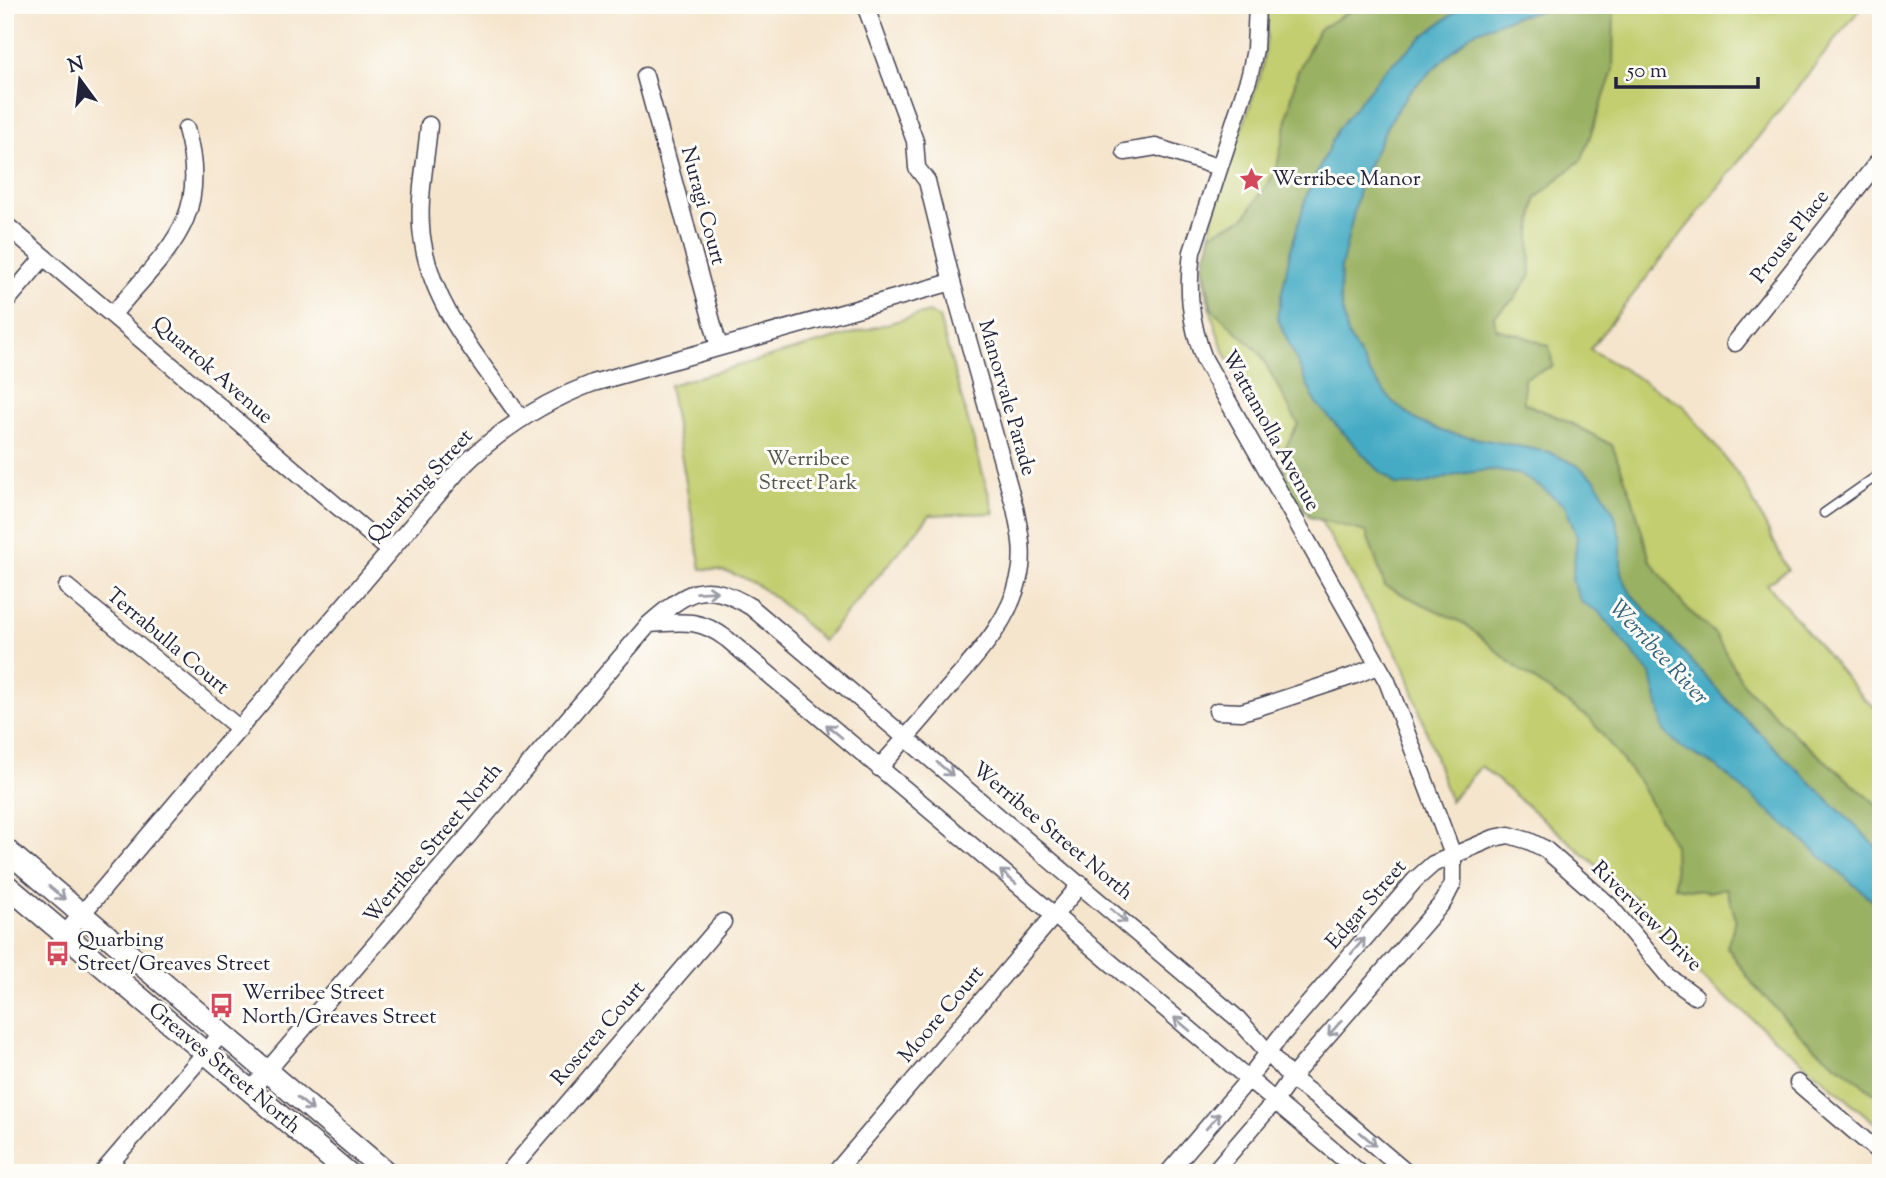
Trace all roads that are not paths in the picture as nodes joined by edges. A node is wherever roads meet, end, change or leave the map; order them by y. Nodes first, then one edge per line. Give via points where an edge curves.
1 (865, 5) edge
2 (1257, 5) edge
3 (645, 76) dead end
4 (429, 125) dead end
5 (186, 129) dead end
6 (1125, 152) dead end
7 (1881, 158) edge
8 (1218, 167) junction
9 (5, 224) edge
10 (44, 257) junction
11 (952, 282) junction
12 (5, 303) edge
13 (113, 314) junction
14 (1735, 343) dead end
15 (719, 347) junction
16 (521, 419) junction
17 (1881, 473) edge
18 (1824, 513) dead end
19 (390, 551) junction
20 (67, 587) dead end
21 (649, 624) junction
22 (1377, 666) junction
23 (1217, 710) dead end
24 (240, 729) junction
25 (907, 738) junction
26 (879, 768) junction
27 (5, 849) edge
28 (1453, 855) junction
29 (5, 884) edge
30 (1081, 884) junction
31 (82, 915) junction
32 (1053, 915) junction
33 (723, 922) dead end
34 (64, 935) junction
35 (1695, 996) dead end
36 (222, 1033) junction
37 (204, 1052) junction
38 (1268, 1052) junction
39 (267, 1072) junction
40 (1291, 1077) junction
41 (1247, 1079) junction
42 (1798, 1083) dead end
43 (250, 1091) junction
44 (1275, 1101) junction
45 (1881, 1154) edge
46 (102, 1173) edge
47 (348, 1173) edge
48 (387, 1173) edge
49 (508, 1173) edge
50 (835, 1173) edge
51 (1168, 1173) edge
52 (1213, 1173) edge
53 (1360, 1173) edge
54 (1407, 1173) edge

1 - 11 street, Manorvale Parade via 915,141 916,162 926,181
2 - 8 street, Wattamolla Avenue via 1250,74
3 - 15 street, Nuragi Court
4 - 16 street via 422,242 434,285 450,317
5 - 13 street via 195,168 187,216 172,243
6 - 8 street via 1156,147
7 - 14 street, Prouse Place
8 - 22 street, Wattamolla Avenue via 1189,271 1189,308 1196,338
9 - 10 street, Quartok Avenue
10 - 12 street
10 - 13 street, Quartok Avenue
11 - 15 street, Quarbing Street
11 - 25 street, Manorvale Parade via 1015,508 1022,557 1003,620
13 - 19 street, Quartok Avenue
15 - 16 street, Quarbing Street via 593,383
16 - 19 street, Quarbing Street via 477,452
17 - 18 lane
19 - 24 street, Quarbing Street
20 - 24 street, Terrabulla Court
21 -> 25 street, Werribee Street North via 681,597 702,591 731,595
26 -> 21 street via 710,626
21 - 39 street, Werribee Street North
22 - 23 street via 1241,712
22 - 28 street, Wattamolla Avenue via 1387,681
24 - 31 street, Quarbing Street
25 - 26 street, Manorvale Parade
25 -> 30 street, Werribee Street North
32 -> 26 street
27 -> 31 street, Greaves Street North
28 - 35 street, Riverview Drive via 1509,835 1545,849 1609,905 1669,977
38 -> 28 street, Edgar Street via 1415,880
28 -> 40 street via 1453,883 1444,901
29 - 34 street, Greaves Street North
30 - 32 street, Moore Court
30 -> 38 street, Werribee Street North via 1238,1019
31 - 34 street, Quarbing Street
31 - 36 street, Greaves Street North
41 -> 32 street
32 - 50 street, Moore Court
33 - 49 street, Roscrea Court
34 - 37 street, Greaves Street North
36 - 37 street
36 - 39 street, Greaves Street North
37 - 43 street, Greaves Street North
37 - 46 street
38 - 40 street, Werribee Street North
38 - 41 street, Edgar Street
39 - 43 street, Werribee Street North
39 -> 48 street, Greaves Street North
40 - 44 street
40 -> 54 street, Werribee Street North
41 - 44 street
51 -> 41 street, Edgar Street
42 - 45 street
43 - 47 street, Greaves Street North
44 - 52 street
44 - 53 street

